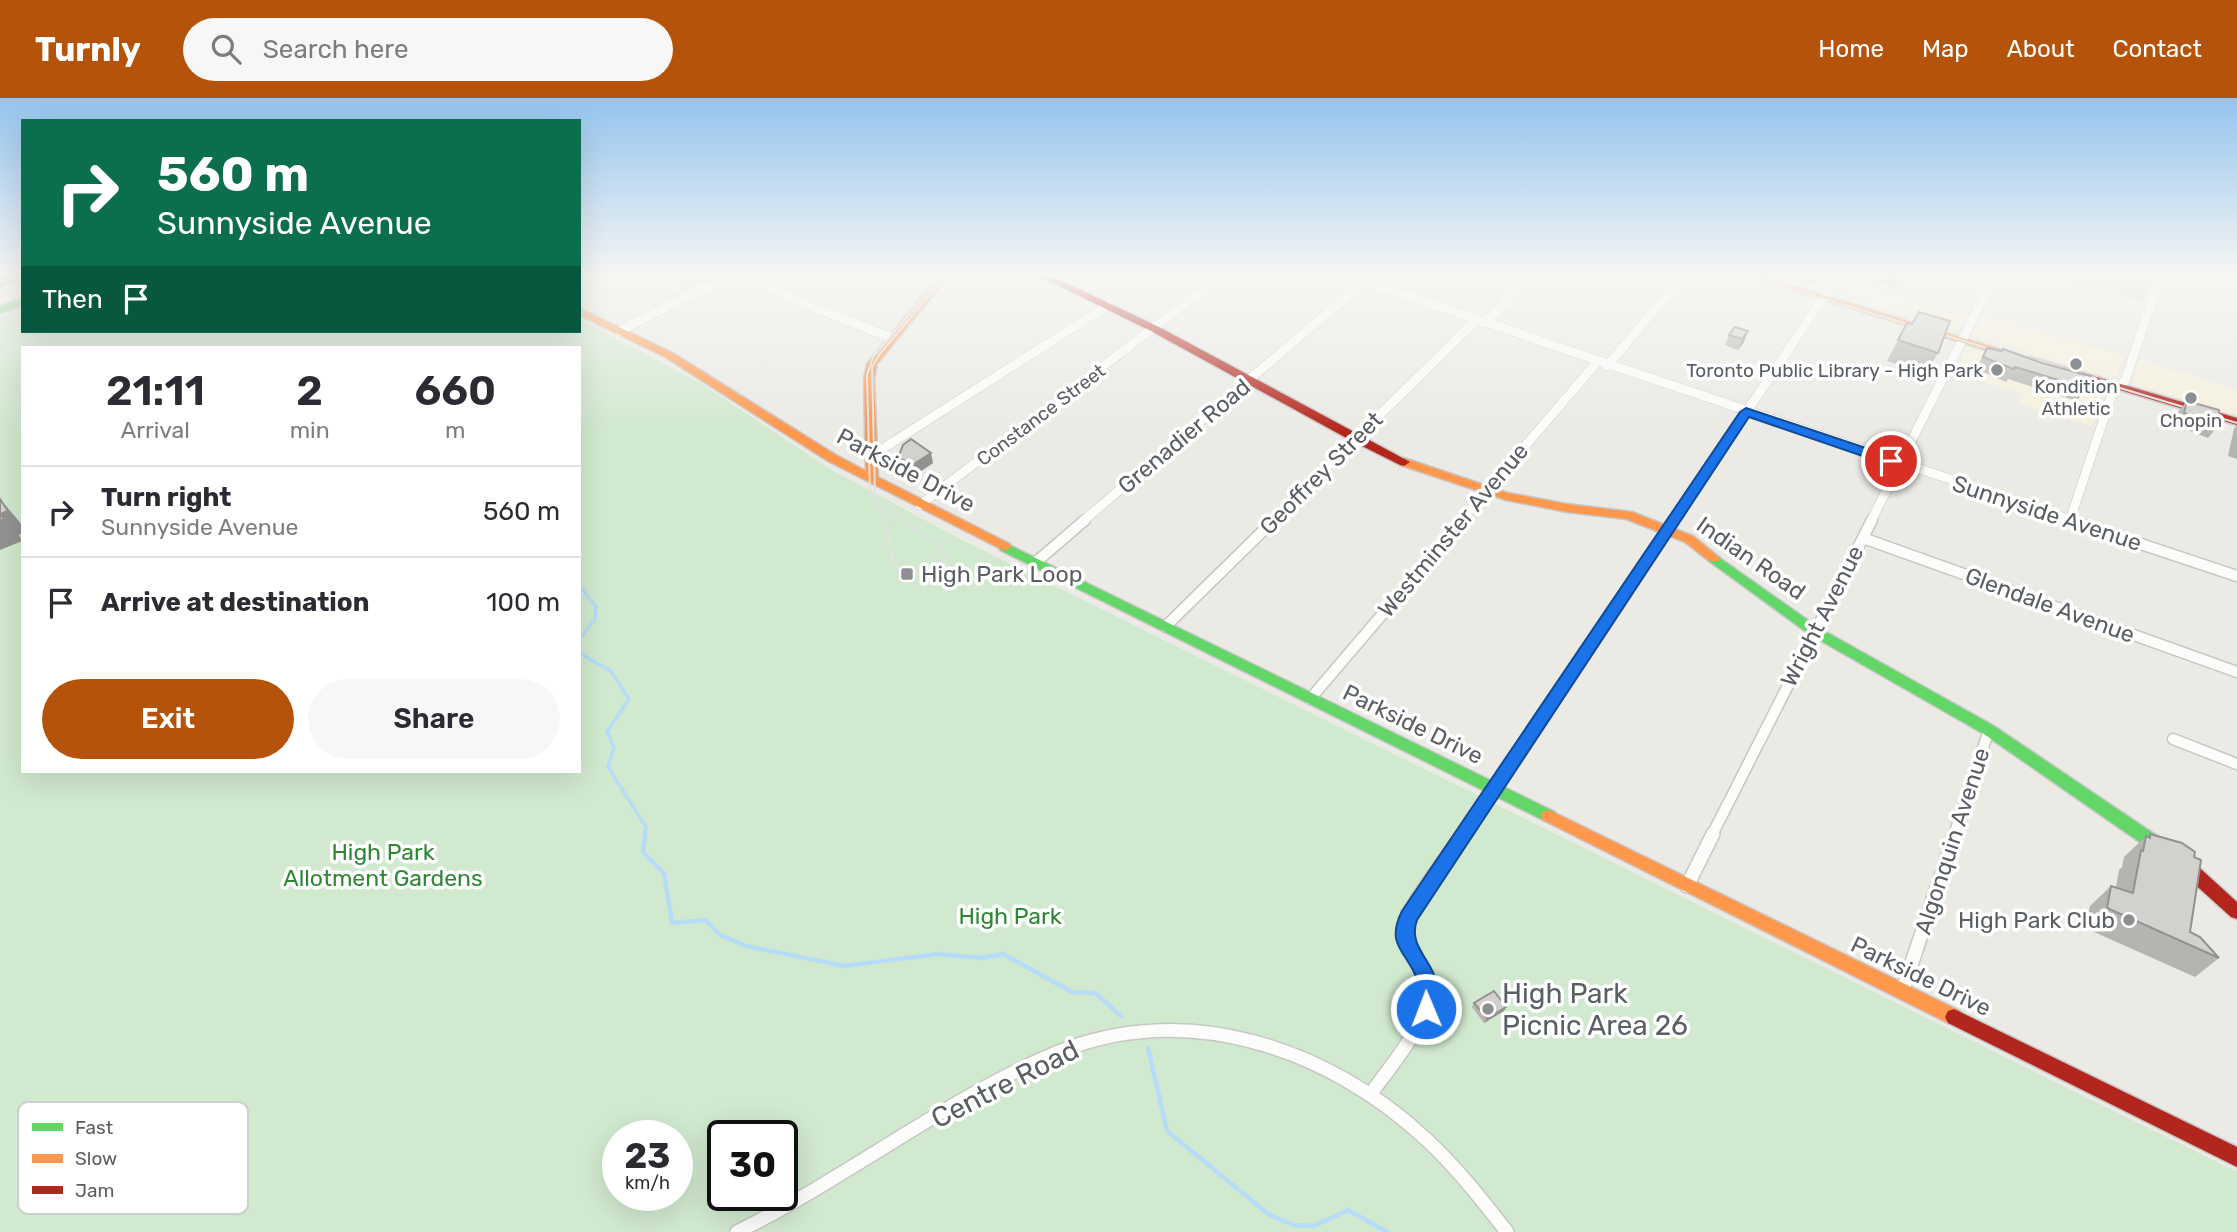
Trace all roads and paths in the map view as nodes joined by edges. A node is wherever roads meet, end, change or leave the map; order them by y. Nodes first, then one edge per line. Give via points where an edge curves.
1 (609, 326) edge
2 (630, 326) edge
3 (861, 326) edge
4 (902, 326) edge
5 (1076, 326) edge
6 (1149, 326) edge
7 (1159, 326) edge
8 (1312, 326) edge
9 (1476, 326) edge
10 (1491, 326) edge
11 (1637, 326) edge
12 (1804, 326) edge
13 (1919, 326) edge
14 (1969, 326) edge
15 (2143, 326) edge
16 (1155, 329) junction
17 (620, 331) junction
18 (892, 338) junction
19 (1962, 339) junction
20 (1602, 364) junction
21 (1249, 380) junction
22 (2119, 387) junction
23 (1746, 412) junction
24 (2237, 422) edge
25 (1356, 439) junction
26 (870, 456) junction
27 (1900, 464) junction
28 (872, 481) junction
29 (1487, 491) junction
30 (920, 505) junction
31 (2070, 520) junction
32 (1667, 530) junction
33 (1863, 538) junction
34 (1036, 562) junction
35 (2237, 576) edge
36 (1166, 627) junction
37 (1814, 631) junction
38 (2237, 672) edge
39 (1310, 699) junction
40 (1989, 730) junction
41 (2173, 739) dead end
42 (2237, 764) edge
43 (1493, 790) junction
44 (1687, 886) junction
45 (2237, 912) edge
46 (1902, 992) junction
47 (1372, 1093) junction
48 (2237, 1157) edge
49 (737, 1232) edge
50 (1507, 1232) edge

1 - 17 street, Parkside Drive
2 - 17 street
3 - 18 street
4 - 18 street
5 - 26 street
6 - 16 street, Indian Road
7 - 16 street, Constance Street
8 - 21 street, Grenadier Road
9 - 25 street, Geoffrey Street
10 - 20 street, Sunnyside Avenue
11 - 20 street, Westminster Avenue
12 - 23 street
13 - 19 street
14 - 19 street, Wright Avenue
15 - 22 street
16 - 21 street, Indian Road
16 - 30 street, Constance Street
17 - 28 street, Parkside Drive via 669,355
18 - 26 street via 870,369
19 - 22 street
19 - 27 street, Wright Avenue
20 - 23 street, Sunnyside Avenue
20 - 29 street, Westminster Avenue
21 - 25 street, Indian Road
21 - 34 street, Grenadier Road
22 - 24 street
22 - 31 street via 2113,391
23 - 27 street, Sunnyside Avenue
23 - 32 street
25 - 29 street, Indian Road via 1415,467
25 - 36 street, Geoffrey Street
26 - 28 street
27 - 31 street, Sunnyside Avenue
27 - 33 street, Wright Avenue
28 - 30 street, Parkside Drive
29 - 32 street, Indian Road via 1548,505 1628,515
29 - 39 street, Westminster Avenue
30 - 34 street, Parkside Drive
31 - 35 street, Sunnyside Avenue
32 - 37 street, Indian Road via 1695,542
32 - 43 street
33 - 37 street, Wright Avenue
33 - 38 street, Glendale Avenue
34 - 36 street, Parkside Drive
36 - 39 street, Parkside Drive
37 - 40 street, Indian Road
37 - 44 street, Wright Avenue
39 - 43 street, Parkside Drive
40 - 45 street, Indian Road via 2193,870
40 - 46 street, Algonquin Avenue
41 - 42 street
43 - 44 street, Parkside Drive
43 - 47 street via 1406,922 1405,940 1428,979 1429,1000
44 - 46 street, Parkside Drive
46 - 48 street, Parkside Drive
47 - 49 street, Centre Road via 1298,1054 1242,1037 1159,1029 1113,1035 1022,1069
47 - 50 street, Centre Road via 1475,1187

